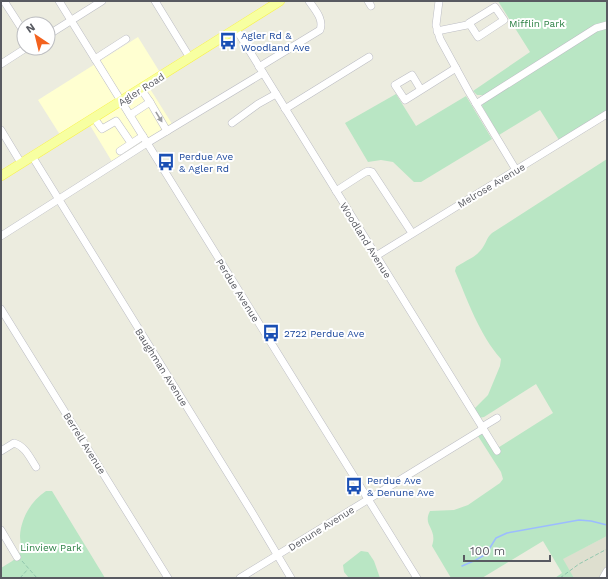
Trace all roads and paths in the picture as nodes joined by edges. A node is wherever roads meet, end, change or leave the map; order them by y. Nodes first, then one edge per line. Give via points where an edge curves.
1 (4, 1) edge
2 (59, 1) edge
3 (102, 1) edge
4 (280, 1) edge
5 (309, 1) edge
6 (439, 1) edge
7 (158, 2) edge
8 (16, 20) edge
9 (71, 20) junction
10 (470, 23) junction
11 (607, 25) edge
12 (236, 29) junction
13 (56, 30) edge
14 (437, 31) junction
15 (126, 39) dead end
16 (16, 54) edge
17 (369, 57) dead end
18 (190, 58) junction
19 (95, 59) junction
20 (1, 64) edge
21 (456, 68) junction
22 (261, 70) junction
23 (141, 89) junction
24 (421, 90) dead end
25 (276, 94) junction
26 (121, 101) junction
27 (150, 102) junction
28 (476, 104) junction
29 (285, 109) junction
30 (607, 114) edge
31 (130, 115) junction
32 (94, 118) junction
33 (232, 123) dead end
34 (1, 130) edge
35 (168, 131) junction
36 (143, 136) junction
37 (131, 143) junction
38 (147, 143) junction
39 (120, 151) dead end
40 (32, 156) junction
41 (21, 163) junction
42 (516, 170) junction
43 (1, 176) edge
44 (336, 191) junction
45 (59, 199) junction
46 (412, 234) junction
47 (1, 236) edge
48 (376, 256) junction
49 (1, 309) edge
50 (497, 418) dead end
51 (483, 428) junction
52 (1, 451) edge
53 (497, 451) dead end
54 (36, 467) dead end
55 (368, 499) junction
56 (1, 530) edge
57 (607, 549) edge
58 (277, 555) junction
59 (17, 557) joint
60 (29, 569) junction
61 (607, 571) edge
62 (20, 578) edge
63 (37, 578) edge
64 (168, 578) edge
65 (240, 578) edge
66 (291, 578) edge
67 (417, 578) edge
68 (560, 578) edge
69 (603, 578) edge

1 - 8 street
2 - 9 street, Perdue Avenue
3 - 9 street
4 - 12 main road, Agler Road
5 - 22 street via 321,20 320,30
6 - 14 street
7 - 18 street
9 - 13 street
9 - 19 street, Perdue Avenue
10 - 10 street via 495,7 504,20 478,37
10 - 14 street
11 - 28 street via 596,28
12 - 18 main road, Agler Road
12 - 22 street, Woodland Avenue
14 - 21 street
15 - 19 street
16 - 20 street
17 - 29 street
18 - 23 main road, Agler Road
19 - 26 street, Perdue Avenue
21 - 24 street
21 - 28 street
22 - 25 street, Woodland Avenue
22 - 35 street
23 - 26 main road, Agler Road
23 - 27 street
25 - 29 street, Woodland Avenue
25 - 33 street
26 - 31 street, Perdue Avenue
26 - 32 main road, Agler Road
27 - 31 street
27 -> 35 street
28 - 42 street
29 - 44 street, Woodland Avenue
30 - 42 street, Melrose Avenue
31 - 36 street, Perdue Avenue
32 - 37 street via 102,129 116,121
32 - 40 main road, Agler Road
34 - 41 street
35 - 38 street
36 - 37 street
36 - 38 street, Perdue Avenue
37 - 39 street
38 - 45 street
38 - 55 street, Perdue Avenue
40 - 41 main road, Agler Road
40 - 45 street, Baughman Avenue
41 - 43 main road, Agler Road
42 - 46 street, Melrose Avenue
44 - 46 street via 364,173 372,172
44 - 48 street, Woodland Avenue
45 - 47 street
45 - 58 street, Baughman Avenue
46 - 48 street, Melrose Avenue
48 - 51 street, Woodland Avenue
49 - 64 street, Berrell Avenue
50 - 51 street, Denune Avenue
51 - 53 street, Woodland Avenue
51 - 55 street, Denune Avenue
52 - 54 street via 14,443 18,444
55 - 58 street, Denune Avenue
55 - 67 street, Perdue Avenue
56 - 59 street
57 - 68 path
58 - 65 street, Denune Avenue
58 - 66 street, Baughman Avenue
59 - 60 path
60 - 62 path
60 - 63 path
61 - 69 street

